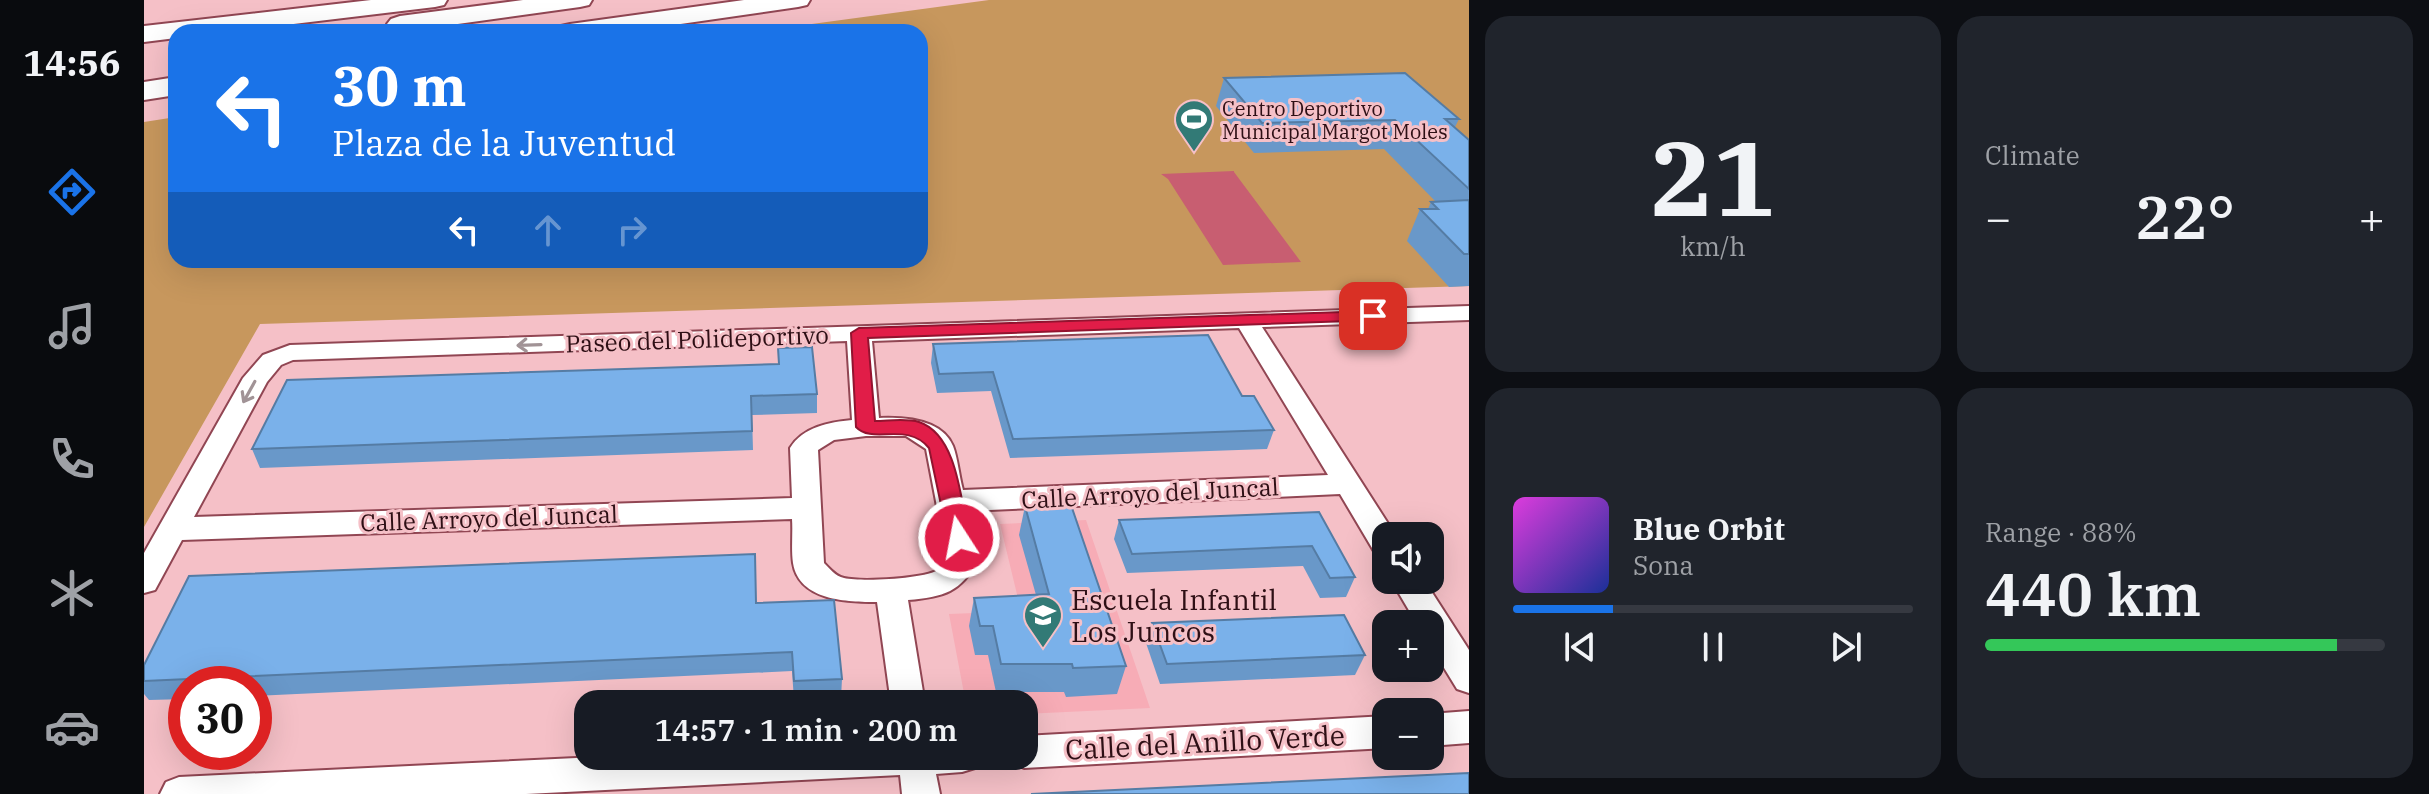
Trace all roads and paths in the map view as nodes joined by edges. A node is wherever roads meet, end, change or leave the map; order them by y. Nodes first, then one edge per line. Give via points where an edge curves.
1 (435, 0) edge
2 (580, 0) edge
3 (798, 0) edge
4 (230, 24) edge
5 (396, 24) edge
6 (627, 24) edge
7 (168, 31) edge
8 (144, 34) edge
9 (168, 53) edge
10 (144, 56) edge
11 (168, 87) edge
12 (144, 91) edge
13 (1469, 313) edge
14 (1246, 320) junction
15 (859, 333) junction
16 (866, 427) junction
17 (1348, 484) junction
18 (952, 501) junction
19 (804, 508) junction
20 (1372, 523) edge
21 (173, 529) junction
22 (144, 581) edge
23 (891, 590) junction
24 (1416, 594) edge
25 (1469, 679) edge
26 (906, 690) edge
27 (1469, 727) edge
28 (1444, 729) edge
29 (1372, 733) edge
30 (1038, 751) edge
31 (917, 770) edge
32 (179, 794) edge

1 - 4 highway
2 - 5 highway
3 - 6 highway
7 - 8 highway
9 - 10 highway
11 - 12 highway
13 - 14 street, Paseo del Polideportivo
14 - 15 street, Paseo del Polideportivo
14 - 17 street
15 - 16 street
15 -> 21 street, Paseo del Polideportivo via 290,353 272,360 256,378
16 - 18 street via 914,427 930,435 939,446
16 - 19 street via 827,432 804,448
17 - 18 street, Calle Arroyo del Juncal
17 - 20 street
18 - 23 street via 963,560 952,577 930,586
19 - 21 street, Calle Arroyo del Juncal
19 - 23 street via 809,566 822,581 841,590
21 - 22 street, Paseo del Polideportivo
23 - 26 street
24 - 25 street
27 - 28 street
29 - 30 street, Calle del Anillo Verde
31 - 32 street

